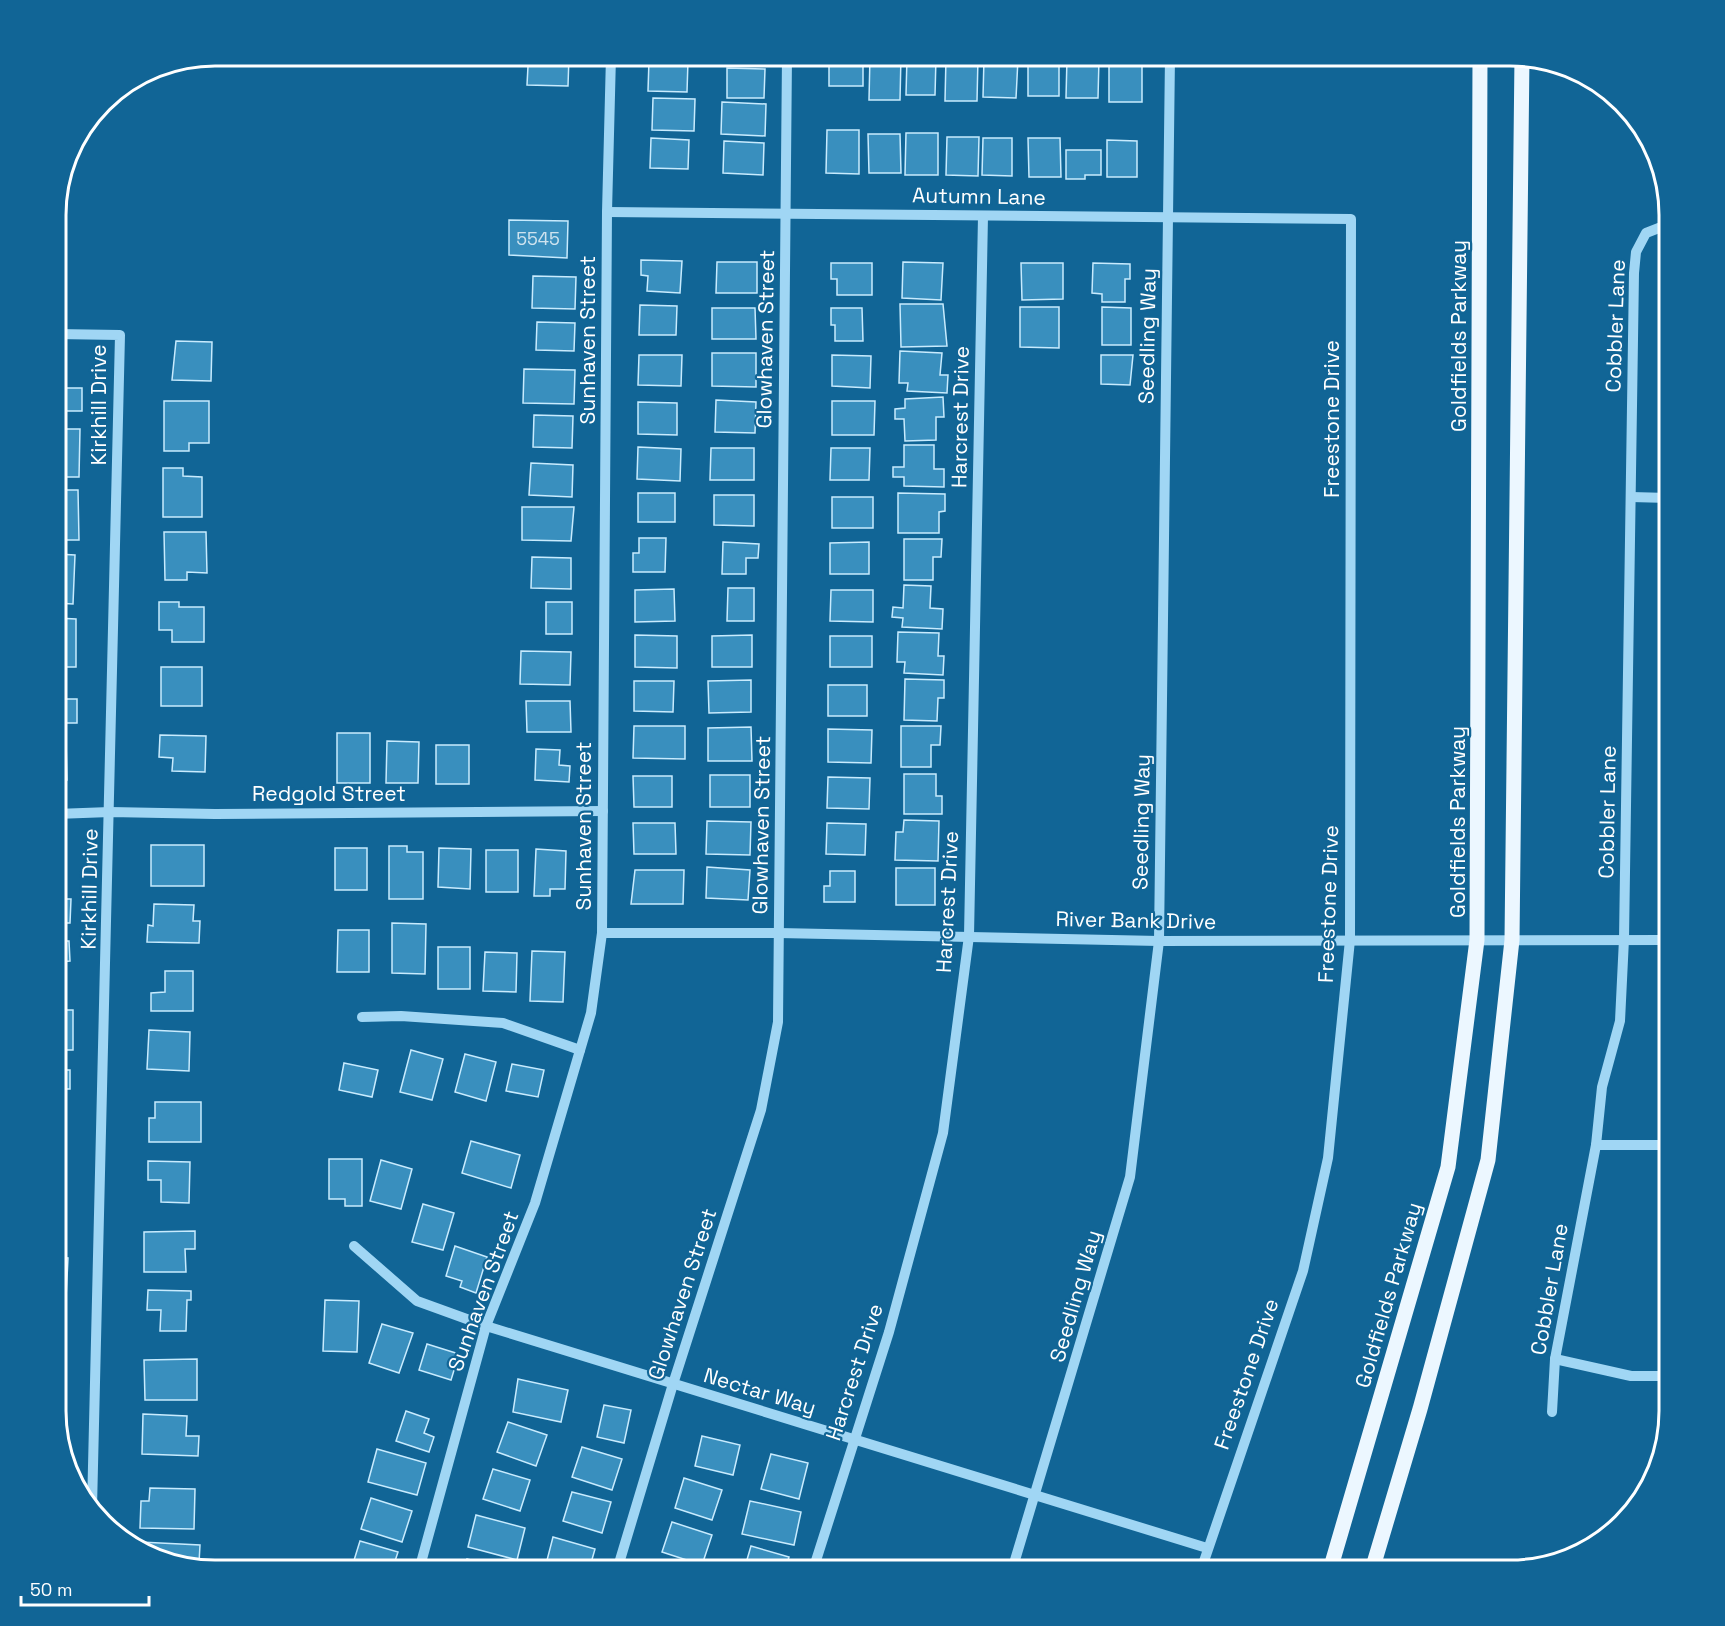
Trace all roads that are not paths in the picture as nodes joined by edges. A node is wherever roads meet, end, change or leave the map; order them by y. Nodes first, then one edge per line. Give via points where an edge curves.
1 (611, 66) edge
2 (787, 66) edge
3 (1170, 66) edge
4 (1480, 66) edge
5 (1522, 66) edge
6 (607, 212) junction
7 (786, 214) junction
8 (983, 216) junction
9 (1168, 218) junction
10 (1351, 219) joint
11 (1659, 228) edge
12 (66, 334) edge
13 (1631, 497) junction
14 (1659, 498) edge
15 (603, 811) junction
16 (110, 812) junction
17 (66, 814) edge
18 (602, 933) junction
19 (780, 933) junction
20 (969, 936) junction
21 (1624, 939) junction
22 (1350, 940) junction
23 (1477, 940) junction
24 (1512, 940) junction
25 (1659, 940) edge
26 (1160, 941) junction
27 (362, 1017) dead end
28 (580, 1050) junction
29 (1596, 1145) junction
30 (1659, 1145) edge
31 (354, 1246) dead end
32 (486, 1326) junction
33 (1555, 1359) junction
34 (1659, 1376) edge
35 (673, 1384) junction
36 (1552, 1412) dead end
37 (853, 1440) junction
38 (1036, 1494) junction
39 (92, 1496) edge
40 (1208, 1548) junction
41 (422, 1560) edge
42 (620, 1560) edge
43 (816, 1560) edge
44 (1015, 1560) edge
45 (1204, 1560) edge
46 (1333, 1560) edge
47 (1375, 1560) edge

1 - 6 street, Sunhaven Street
2 - 7 street, Glowhaven Street
3 - 9 street, Seedling Way
4 - 23 main road, Goldfields Parkway
5 - 24 main road
6 - 7 street, Autumn Lane
6 - 15 street, Sunhaven Street
7 - 8 street, Autumn Lane
7 - 19 street, Glowhaven Street
8 - 9 street, Autumn Lane
8 - 20 street, Harcrest Drive
9 - 10 street, Autumn Lane
9 - 26 street, Seedling Way
10 - 22 street, Freestone Drive
11 - 13 street, Cobbler Lane via 1646,233 1636,252
12 - 16 street, Kirkhill Drive via 120,335
13 - 14 street
13 - 21 street, Cobbler Lane
15 - 16 street, Redgold Street
15 - 18 street, Sunhaven Street
16 - 17 street, Redgold Street
16 - 39 street, Kirkhill Drive
18 - 19 street, River Bank Drive
18 - 28 street, Sunhaven Street via 591,1013
19 - 20 street, River Bank Drive
19 - 35 street, Glowhaven Street via 778,1022 761,1110
20 - 26 street, River Bank Drive
20 - 37 street, Harcrest Drive via 943,1133 889,1332
21 - 24 street, River Bank Drive
21 - 25 street, River Bank Drive
21 - 29 street, Cobbler Lane via 1620,1021 1602,1087
22 - 23 street, River Bank Drive
22 - 26 street, River Bank Drive
22 - 40 street, Freestone Drive via 1328,1158 1305,1260
23 - 24 street, River Bank Drive
23 - 46 main road, Goldfields Parkway via 1448,1167
24 - 47 main road via 1488,1160
26 - 38 street, Seedling Way via 1130,1177
27 - 28 street via 503,1023
28 - 32 street, Sunhaven Street via 535,1203
29 - 30 street
29 - 33 street, Cobbler Lane
31 - 32 street, Nectar Way via 417,1301
32 - 35 street, Nectar Way
32 - 41 street, Sunhaven Street
33 - 34 street via 1631,1376
33 - 36 street, Cobbler Lane
35 - 37 street, Nectar Way
35 - 42 street, Glowhaven Street
37 - 38 street, Nectar Way
37 - 43 street, Harcrest Drive
38 - 40 street, Nectar Way
38 - 44 street, Seedling Way
40 - 45 street, Freestone Drive

